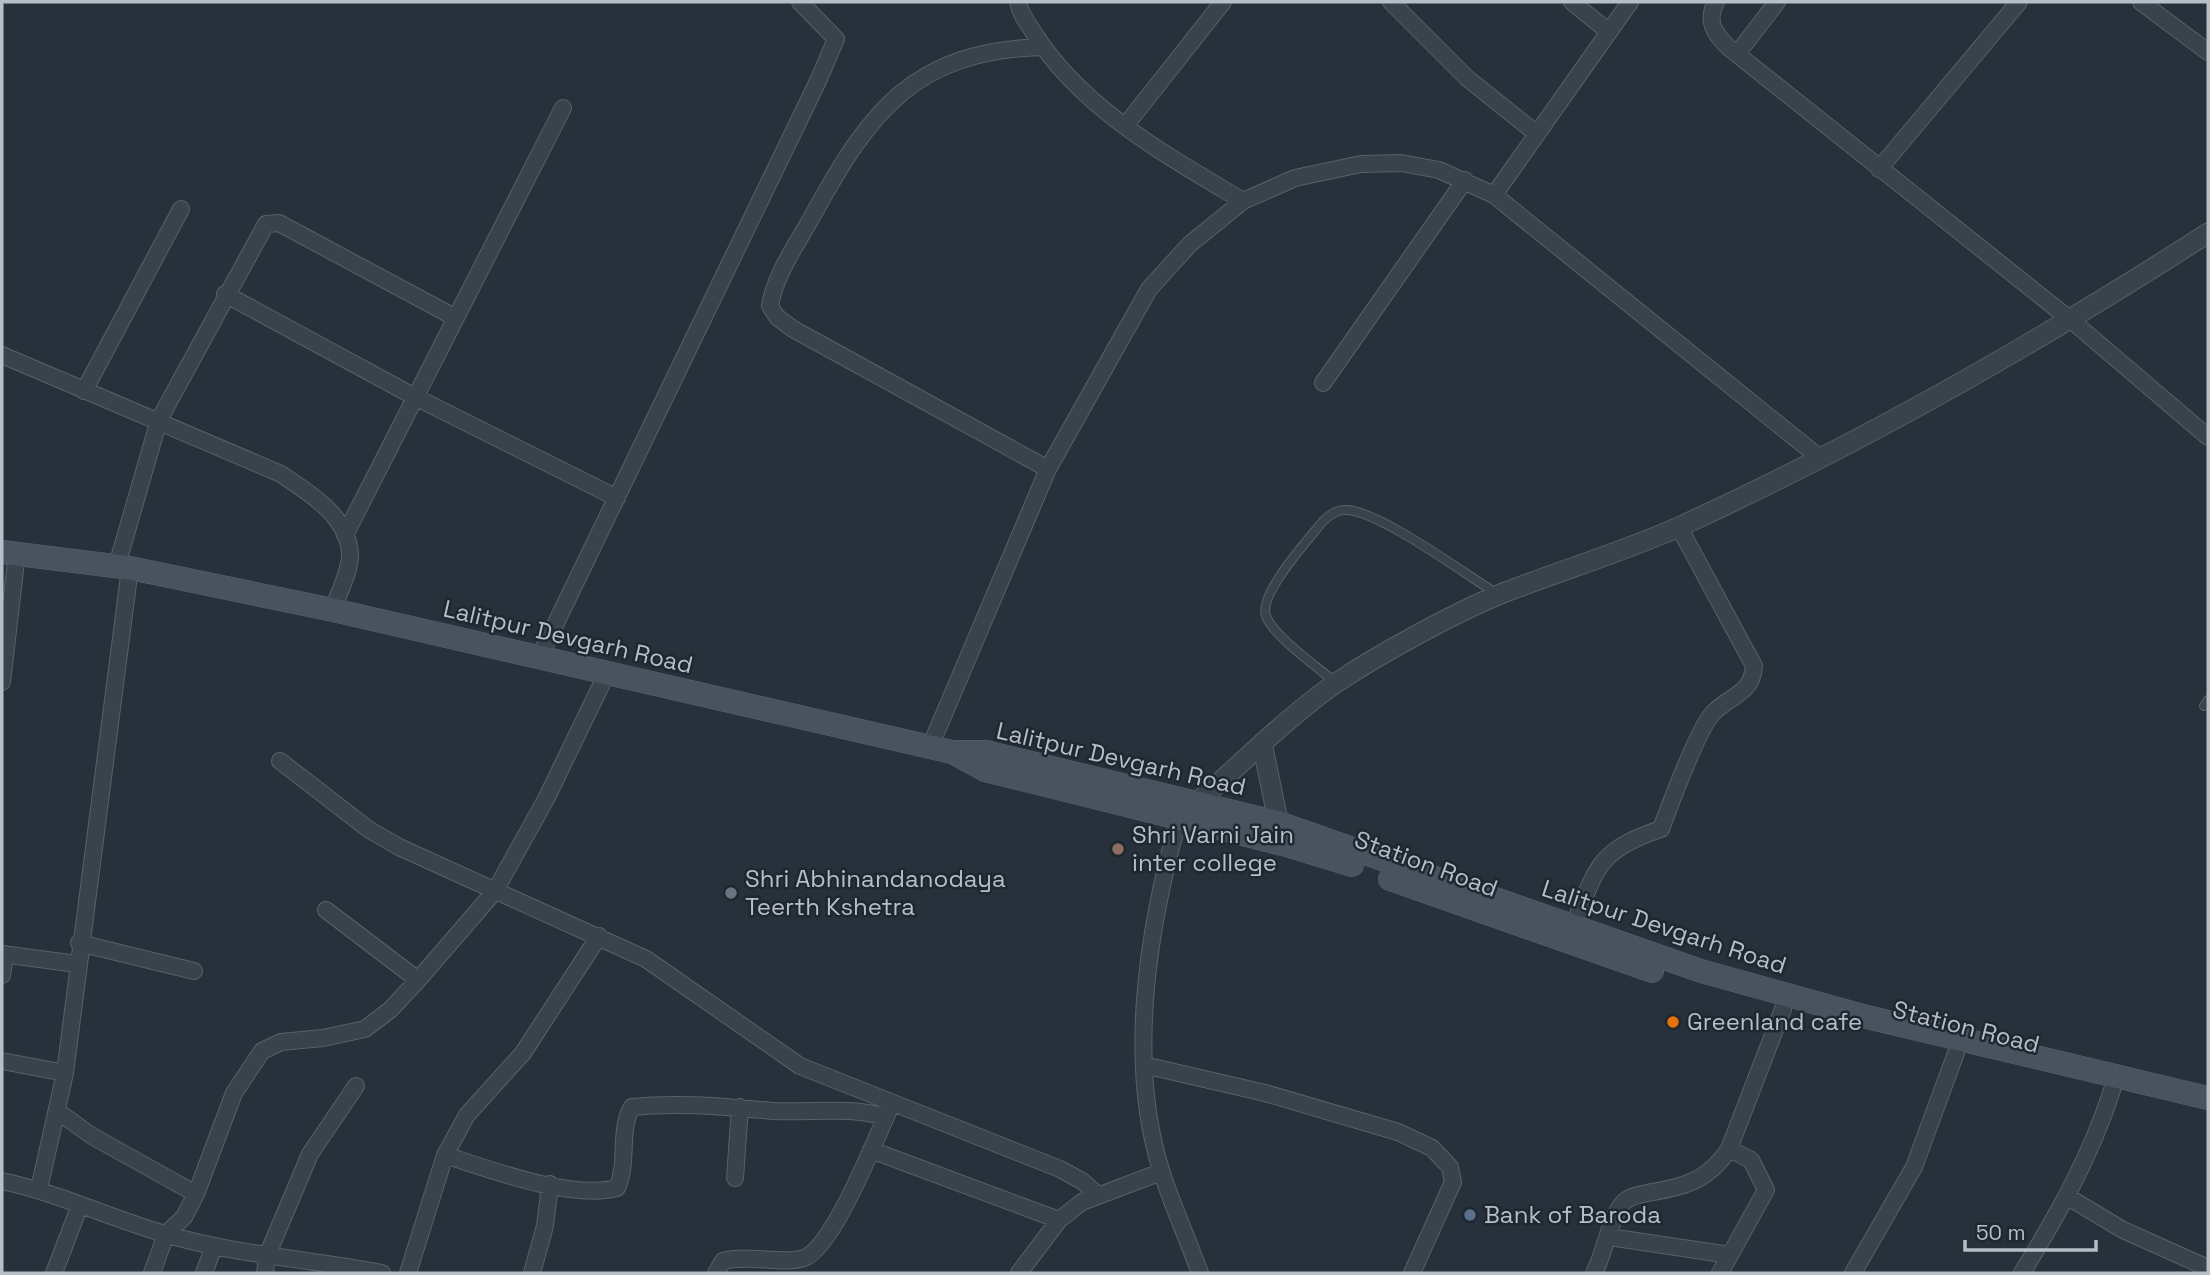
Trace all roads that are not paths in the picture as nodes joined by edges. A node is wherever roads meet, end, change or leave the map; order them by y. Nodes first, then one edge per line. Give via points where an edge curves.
1 (800, 2) edge
2 (1018, 2) edge
3 (1223, 2) edge
4 (1391, 2) edge
5 (1572, 2) edge
6 (1593, 2) edge
7 (1630, 2) edge
8 (1716, 2) edge
9 (1777, 2) edge
10 (2019, 2) edge
11 (2141, 2) edge
12 (1594, 19) junction
13 (1609, 32) junction
14 (1042, 47) junction
15 (2208, 52) edge
16 (1737, 54) junction
17 (564, 108) dead end
18 (1125, 126) junction
19 (1537, 134) junction
20 (1879, 169) junction
21 (1465, 180) junction
22 (1494, 195) junction
23 (1242, 201) junction
24 (181, 209) dead end
25 (2208, 233) edge
26 (225, 294) junction
27 (456, 318) junction
28 (2073, 321) junction
29 (2, 355) edge
30 (1323, 383) dead end
31 (84, 391) junction
32 (415, 397) junction
33 (159, 420) junction
34 (2208, 436) edge
35 (1819, 458) junction
36 (1048, 469) junction
37 (617, 498) junction
38 (1679, 527) junction
39 (345, 535) junction
40 (9, 552) edge
41 (123, 566) junction
42 (1499, 595) junction
43 (333, 611) junction
44 (539, 657) junction
45 (607, 673) junction
46 (2, 681) edge
47 (1336, 683) junction
48 (1262, 743) junction
49 (941, 749) junction
50 (280, 761) dead end
51 (1197, 803) junction
52 (1179, 818) junction
53 (1281, 834) junction
54 (495, 891) junction
55 (326, 910) dead end
56 (1573, 927) junction
57 (599, 936) junction
58 (79, 943) junction
59 (3, 954) edge
60 (77, 964) junction
61 (194, 971) dead end
62 (2, 975) edge
63 (418, 980) junction
64 (1783, 1009) junction
65 (1956, 1052) junction
66 (2, 1061) edge
67 (1144, 1065) junction
68 (65, 1073) junction
69 (356, 1086) dead end
70 (2112, 1090) junction
71 (2208, 1098) edge
72 (740, 1107) junction
73 (57, 1111) junction
74 (889, 1111) junction
75 (2208, 1113) edge
76 (1729, 1149) junction
77 (871, 1150) junction
78 (445, 1155) junction
79 (1161, 1172) junction
80 (735, 1178) dead end
81 (2, 1181) edge
82 (550, 1184) junction
83 (39, 1189) junction
84 (196, 1194) junction
85 (1098, 1195) junction
86 (2068, 1197) junction
87 (80, 1205) junction
88 (1059, 1220) junction
89 (166, 1234) junction
90 (1609, 1237) junction
91 (214, 1245) junction
92 (1730, 1255) junction
93 (267, 1256) junction
94 (321, 1267) edge
95 (2208, 1268) edge
96 (54, 1273) edge
97 (152, 1273) edge
98 (204, 1273) edge
99 (265, 1273) edge
100 (382, 1273) edge
101 (408, 1273) edge
102 (532, 1273) edge
103 (716, 1273) edge
104 (1019, 1273) edge
105 (1200, 1273) edge
106 (1412, 1273) edge
107 (1594, 1273) edge
108 (1720, 1273) edge
109 (1853, 1273) edge
110 (2022, 1273) edge

1 - 37 street via 836,38
2 - 14 street
3 - 18 street
4 - 19 street via 1467,78
5 - 12 street
6 - 12 street
7 - 13 street
8 - 16 street via 1710,13 1711,25
9 - 16 street
10 - 20 street
11 - 15 street
12 - 13 street
13 - 19 street
14 - 18 street via 1092,100
14 - 36 street via 986,51 953,63 887,103 845,155 784,267 770,306 793,330
16 - 20 street
17 - 27 street
18 - 23 street
19 - 22 street
20 - 28 street
21 - 22 street
21 - 23 street via 1402,163 1361,164 1295,178
21 - 30 street
22 - 35 street
23 - 36 street via 1190,244 1149,289
24 - 31 street
25 - 28 street
26 - 27 street via 262,228 266,223 279,223
26 - 32 street
26 - 33 street
27 - 32 street
28 - 34 street
28 - 35 street
29 - 31 street
31 - 33 street
32 - 37 street
32 - 39 street
33 - 39 street via 281,474 318,499
33 - 41 street
35 - 38 street
36 - 49 street
37 - 44 street
38 - 42 street
38 - 56 street via 1754,666 1753,679 1746,690 1712,714 1661,829 1621,845 1598,865
39 - 43 street via 350,555
40 - 41 main road, Lalitpur Devgarh Road
40 - 46 street
41 - 43 main road, Lalitpur Devgarh Road
41 - 58 street
42 - 47 street
42 - 47 lane via 1386,525 1360,513 1333,512 1272,589 1266,616
43 - 44 main road, Lalitpur Devgarh Road
44 - 45 main road, Lalitpur Devgarh Road
45 - 49 main road, Lalitpur Devgarh Road
45 - 54 street
47 - 48 street
48 - 51 street
48 - 53 street
49 - 51 main road, Lalitpur Devgarh Road via 986,752
49 - 52 main road, Station Road via 985,770
50 - 54 street via 368,829
51 - 52 street
51 - 53 main road, Lalitpur Devgarh Road
52 - 53 main road, Station Road
52 - 67 street via 1155,914
53 - 56 main road, Lalitpur Devgarh Road
53 - 64 main road, Station Road via 1690,983
54 - 57 street
54 - 63 street
55 - 63 street
56 - 71 main road, Lalitpur Devgarh Road via 1701,971 1867,1017
57 - 74 street via 679,979 769,1048
57 - 78 street via 523,1053 467,1115
58 - 60 street
58 - 61 street
59 - 60 street
59 - 62 street
60 - 68 street
63 - 84 street via 365,1028 281,1042 262,1051 234,1093
64 - 65 main road, Station Road
64 - 76 street
65 - 70 main road, Station Road
65 - 109 street via 1914,1167
66 - 68 street
67 - 79 street
67 - 106 street via 1265,1093 1398,1132 1432,1148 1450,1167 1453,1182
68 - 73 street
69 - 93 street via 310,1154
70 - 75 main road, Station Road
70 - 86 street via 2098,1136
72 - 74 street
72 - 80 street
72 - 82 street via 632,1107 626,1118 624,1172 617,1188 603,1191
73 - 83 street
73 - 84 street via 92,1136
74 - 77 street
74 - 85 street via 1060,1169
76 - 90 street via 1719,1165 1688,1186 1635,1195 1622,1203
76 - 92 street via 1751,1160 1766,1190
77 - 88 street
77 - 103 street via 853,1191 813,1253 803,1259 738,1257 723,1261
78 - 82 street
78 - 101 street
79 - 85 street
79 - 105 street
81 - 83 street
82 - 102 street
83 - 87 street
84 - 89 street via 184,1217
85 - 88 street
86 - 95 street via 2123,1230
86 - 110 street
87 - 89 street
87 - 96 street
88 - 104 street
89 - 91 street
89 - 97 street
90 - 92 street
90 - 107 street
91 - 93 street
91 - 98 street
92 - 108 street
93 - 94 street
93 - 99 street
94 - 100 street

